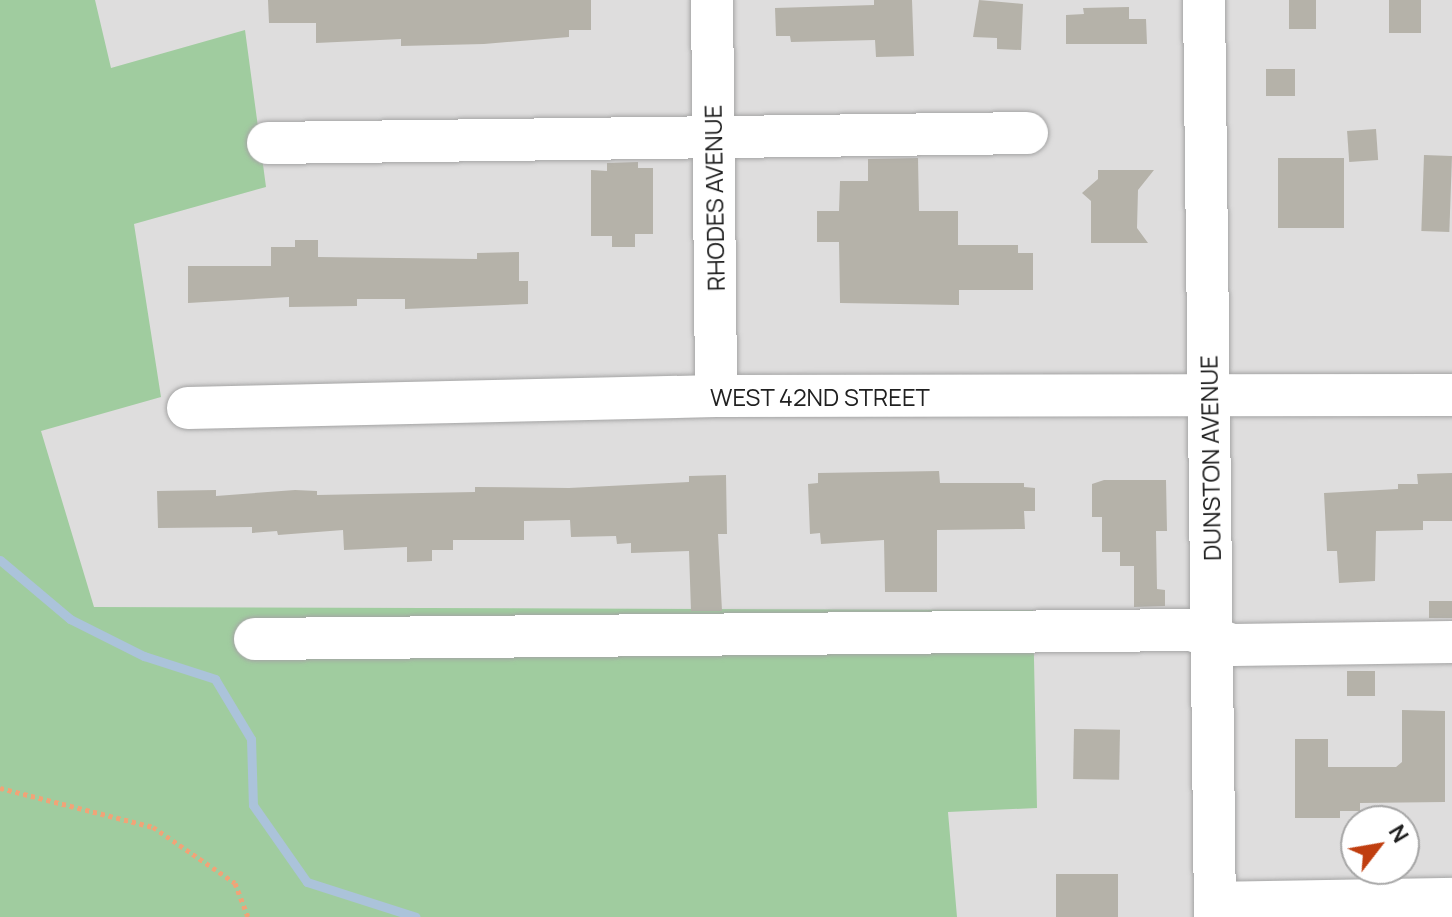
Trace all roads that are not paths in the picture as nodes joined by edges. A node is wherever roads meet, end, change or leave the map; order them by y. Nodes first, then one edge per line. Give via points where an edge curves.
1 (712, 0) edge
2 (1204, 0) edge
3 (1027, 133) dead end
4 (714, 137) junction
5 (268, 143) dead end
6 (1452, 395) edge
7 (716, 396) junction
8 (1209, 397) junction
9 (188, 408) dead end
10 (1212, 636) junction
11 (255, 639) dead end
12 (1452, 642) edge
13 (1452, 899) edge
14 (1215, 910) edge

1 - 4 street, RHODES AVENUE
2 - 8 street, DUNSTON AVENUE
3 - 4 street
4 - 5 street
4 - 7 street, RHODES AVENUE
6 - 8 street, WEST 42ND STREET
7 - 8 street, WEST 42ND STREET
7 - 9 street, WEST 42ND STREET
8 - 10 street, DUNSTON AVENUE
10 - 11 street via 1176,630
10 - 12 street via 1232,645
10 - 14 street, DUNSTON AVENUE
13 - 14 street

